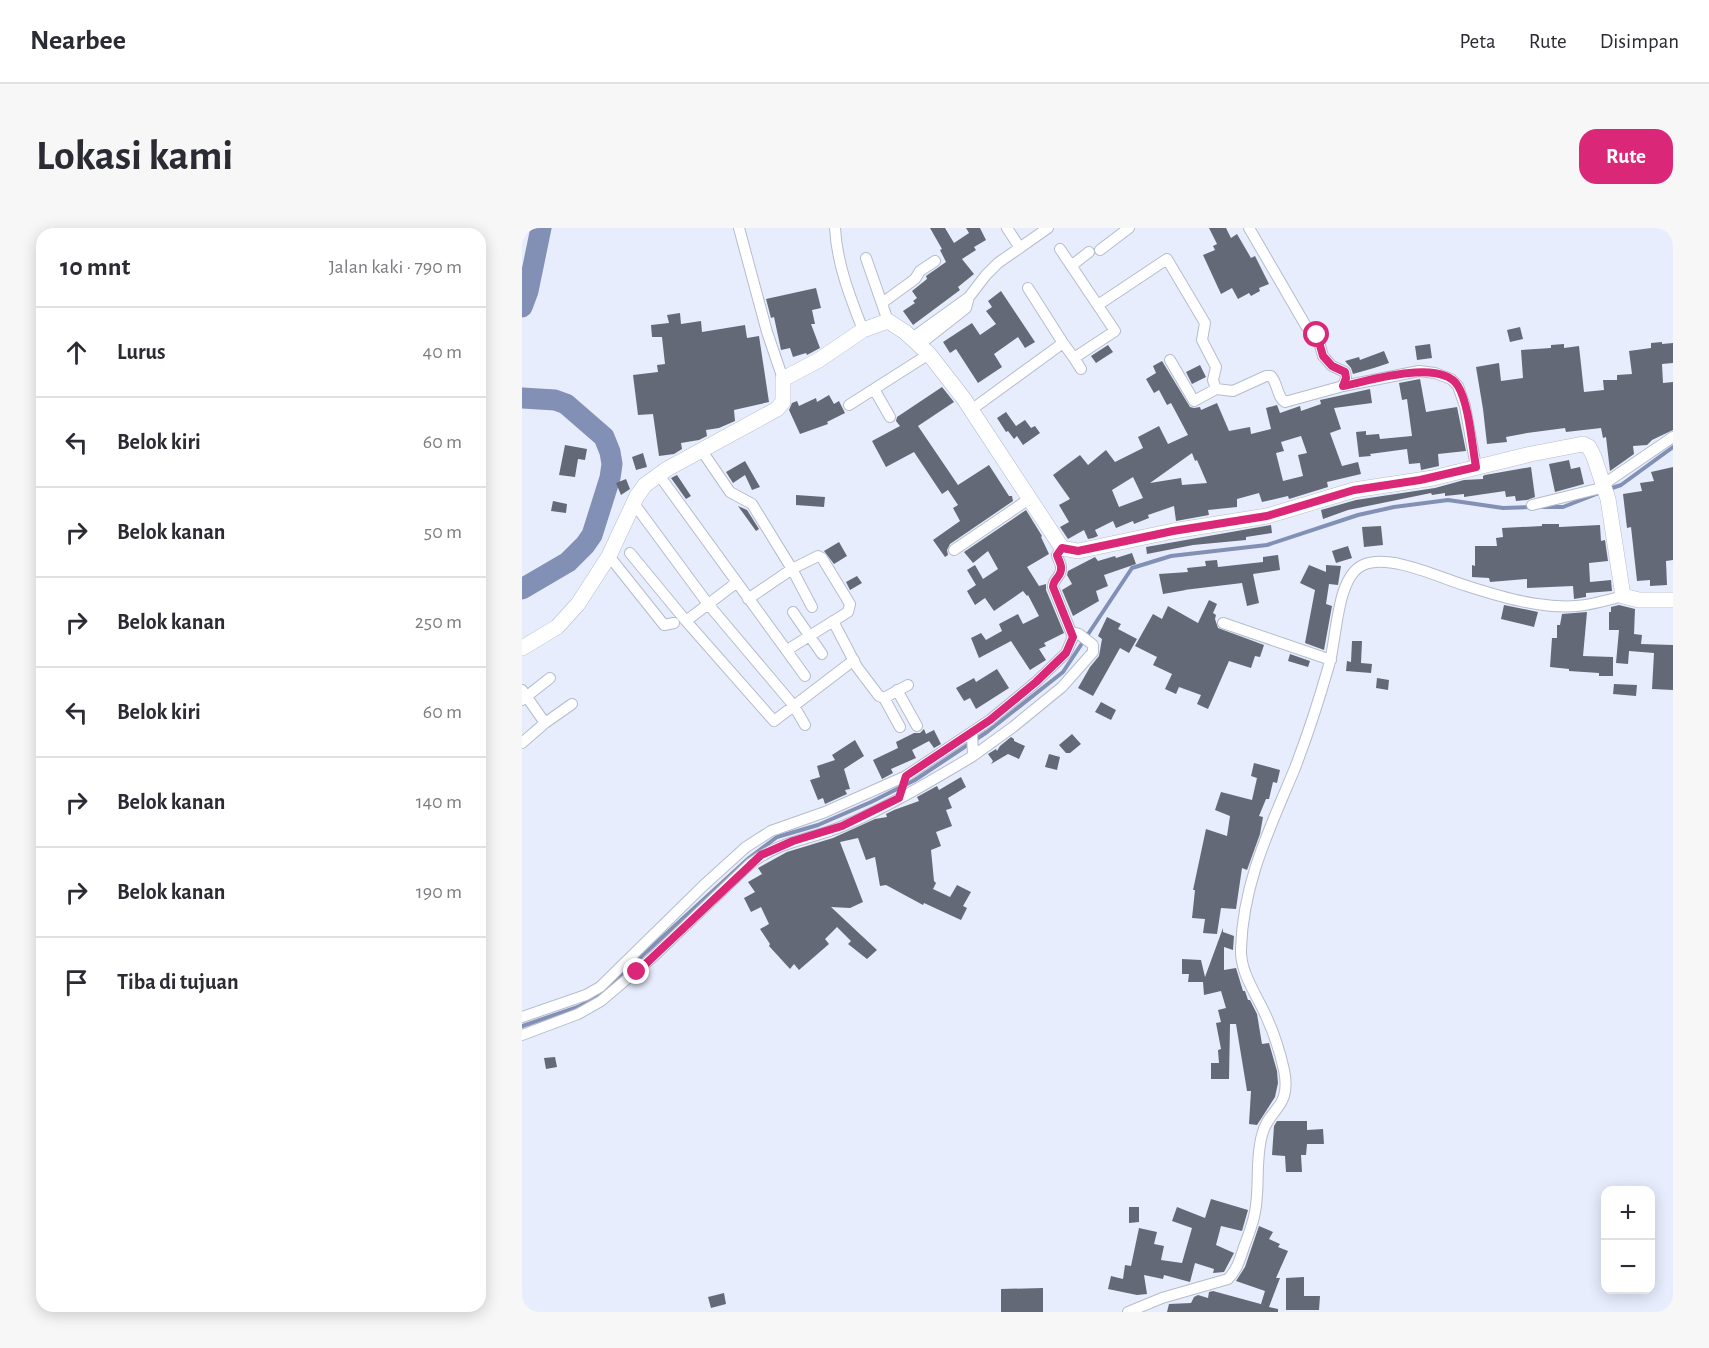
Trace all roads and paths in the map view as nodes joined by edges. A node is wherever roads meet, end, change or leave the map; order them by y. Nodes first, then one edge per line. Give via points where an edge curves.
1 (739, 228) edge
2 (835, 228) edge
3 (1007, 228) edge
4 (1048, 228) edge
5 (1129, 228) edge
6 (1249, 228) edge
7 (1020, 248) junction
8 (1060, 249) dead end
9 (866, 258) dead end
10 (935, 261) dead end
11 (1071, 266) junction
12 (1028, 288) dead end
13 (882, 303) junction
14 (1098, 305) junction
15 (888, 321) junction
16 (863, 330) junction
17 (1063, 342) junction
18 (920, 346) junction
19 (1074, 358) junction
20 (1170, 360) dead end
21 (1081, 369) dead end
22 (783, 379) junction
23 (1343, 386) junction
24 (1216, 388) junction
25 (874, 389) junction
26 (849, 405) dead end
27 (971, 410) junction
28 (890, 417) dead end
29 (1673, 437) edge
30 (702, 451) junction
31 (1476, 467) junction
32 (659, 475) junction
33 (1605, 490) junction
34 (1029, 499) junction
35 (634, 505) junction
36 (1532, 505) dead end
37 (1062, 548) junction
38 (954, 550) dead end
39 (630, 553) dead end
40 (609, 556) junction
41 (792, 569) junction
42 (736, 583) junction
43 (1623, 596) junction
44 (748, 599) junction
45 (1673, 600) edge
46 (708, 603) junction
47 (812, 607) dead end
48 (793, 612) dead end
49 (833, 621) junction
50 (680, 622) junction
51 (1223, 623) dead end
52 (1072, 632) junction
53 (809, 636) junction
54 (522, 648) edge
55 (787, 650) junction
56 (822, 654) dead end
57 (854, 660) junction
58 (1331, 660) junction
59 (805, 676) dead end
60 (550, 678) dead end
61 (908, 685) dead end
62 (897, 690) junction
63 (524, 696) edge
64 (884, 698) junction
65 (572, 704) dead end
66 (794, 706) junction
67 (545, 723) junction
68 (805, 725) dead end
69 (916, 726) dead end
70 (900, 727) dead end
71 (972, 734) junction
72 (522, 744) edge
73 (973, 754) junction
74 (902, 787) junction
75 (522, 1017) edge
76 (522, 1035) edge
77 (1128, 1312) edge

1 - 22 street
2 - 16 street via 838,256
3 - 7 street
4 - 7 street
5 - 11 street
6 - 23 street via 1306,326 1317,335 1323,356 1345,372
7 - 18 street via 986,275
8 - 11 street
9 - 13 street
10 - 13 street
11 - 14 street
12 - 17 street
13 - 15 street
14 - 19 street via 1115,331
14 - 24 street via 1167,259 1205,323 1202,340 1216,367
15 - 16 street
15 - 18 street
16 - 22 street
17 - 19 street
17 - 27 street
18 - 25 street
18 - 27 street
19 - 21 street
20 - 24 street via 1194,400
22 - 30 street via 781,405
23 - 24 street via 1285,402 1271,376 1233,391
23 - 31 street via 1419,371 1451,379 1465,406
25 - 26 street
25 - 28 street
27 - 34 street
29 - 33 street
30 - 32 street
30 - 41 street via 729,492 752,504
31 - 33 street via 1583,444 1590,450
31 - 37 street via 1354,490 1267,516 1078,551
32 - 35 street via 645,485
32 - 42 street
33 - 36 street
33 - 43 street
34 - 37 street
34 - 38 street
35 - 40 street
35 - 46 street
37 - 52 street via 1057,555 1062,568 1053,587
39 - 50 street
40 - 50 street via 664,625
40 - 54 street via 564,621
41 - 44 street
41 - 47 street
41 - 49 street via 818,556 822,558 850,604 848,612
42 - 44 street
42 - 46 street
43 - 45 street
43 - 58 street via 1584,607 1533,604 1410,568 1381,562 1367,564 1347,581
44 - 55 street
46 - 50 street
46 - 66 street
48 - 53 street
49 - 53 street
49 - 57 street
50 - 66 street via 774,721
51 - 58 street
52 - 71 street via 1066,653
52 - 73 street via 1092,645 1093,652 1062,687
53 - 55 street
53 - 56 street
55 - 59 street
57 - 64 street
57 - 66 street
58 - 77 street via 1311,723 1261,845 1240,951 1242,965 1274,1037 1286,1084 1280,1106 1262,1132 1250,1230 1239,1262 1228,1279
60 - 63 street
61 - 62 street
62 - 64 street
62 - 69 street
63 - 67 street
64 - 70 street
65 - 67 street
66 - 68 street
67 - 72 street
71 - 73 street
71 - 74 street
73 - 74 street
74 - 75 street via 771,831 746,847 704,885 600,987
74 - 76 street via 842,826 761,855 601,1001

